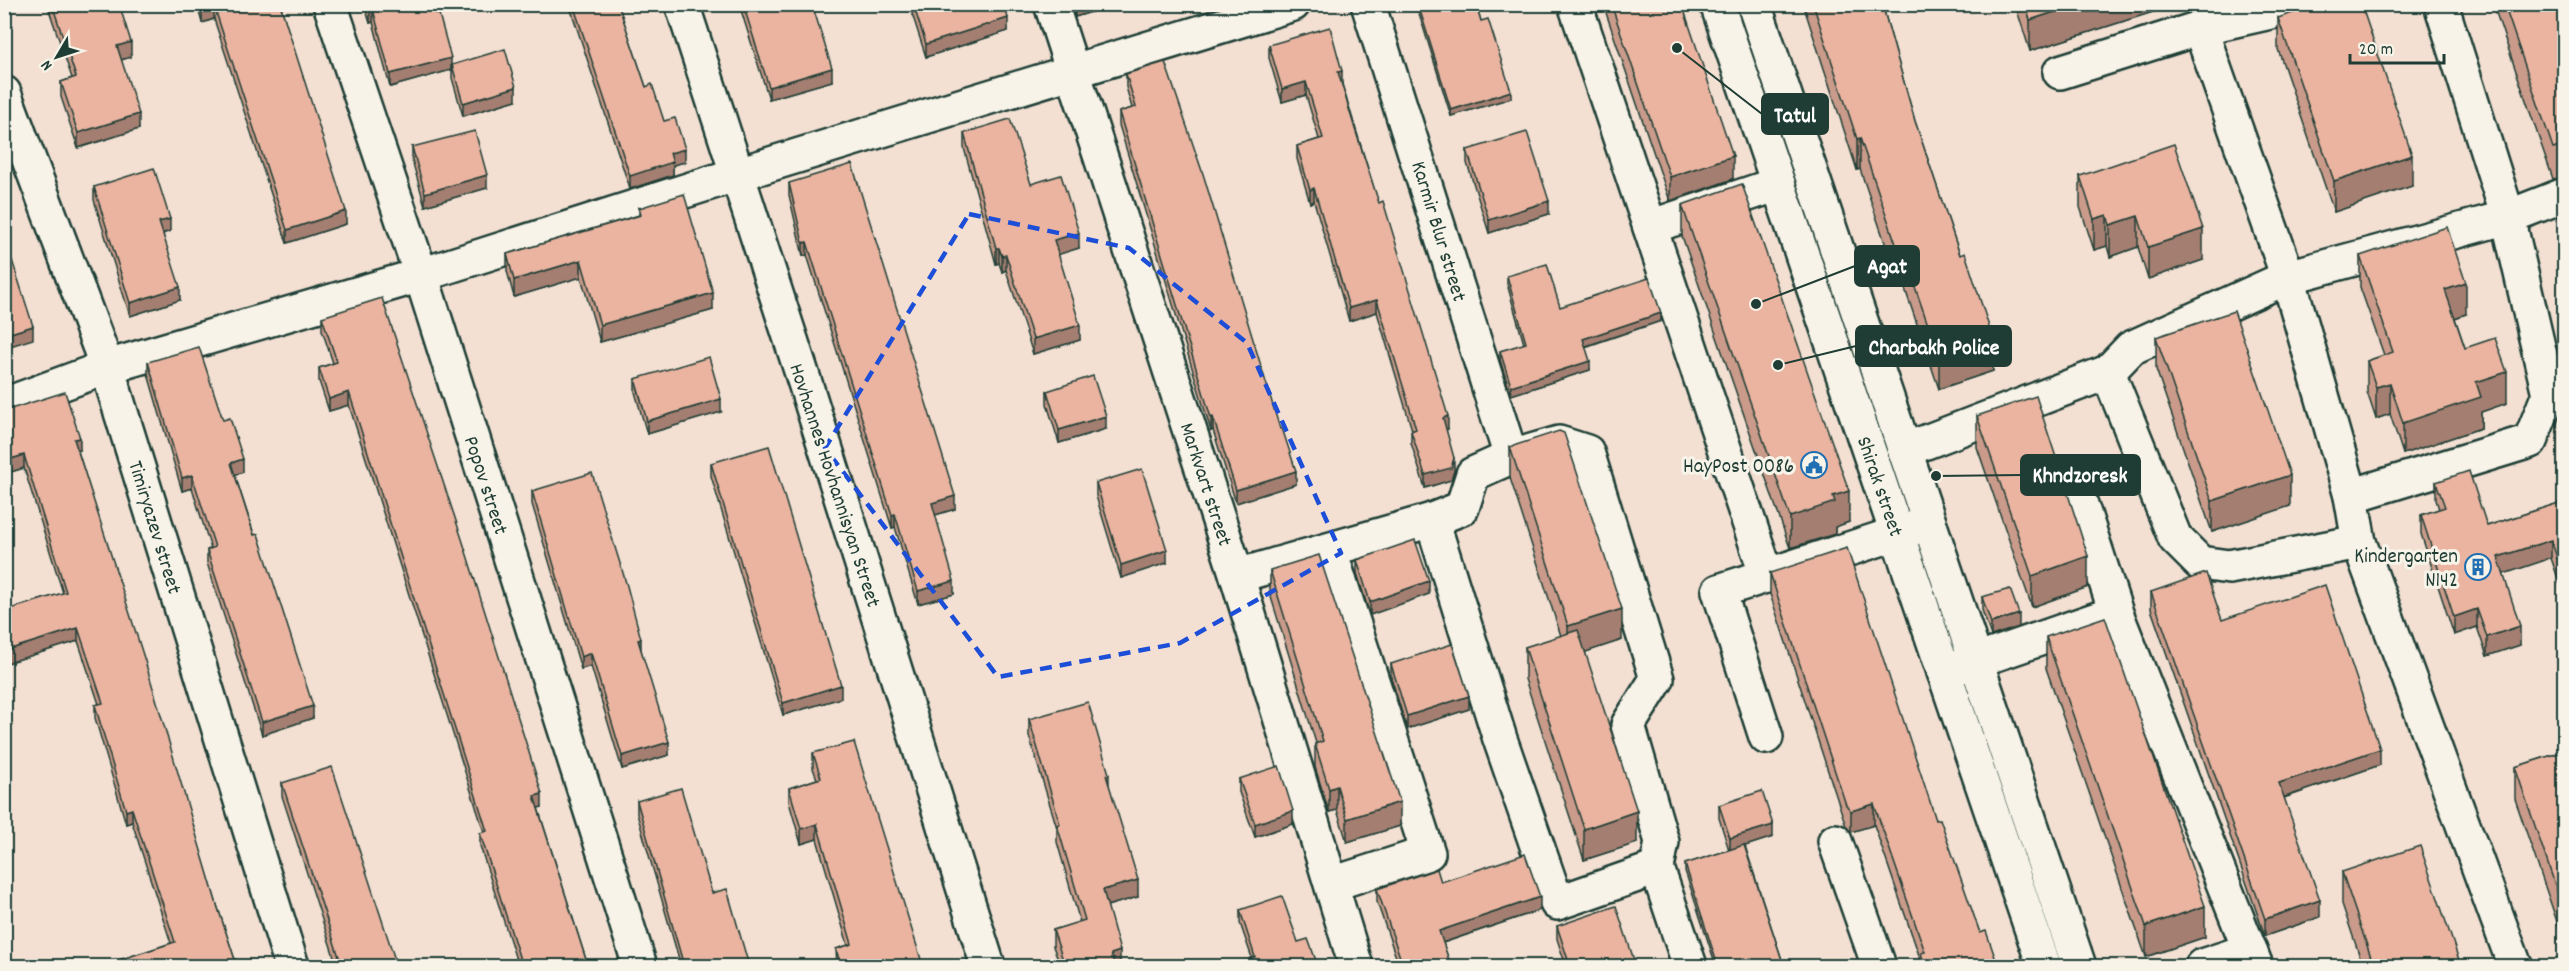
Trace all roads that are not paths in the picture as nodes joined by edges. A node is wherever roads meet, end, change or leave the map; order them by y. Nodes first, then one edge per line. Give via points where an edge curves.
1 (330, 4) edge
2 (682, 4) edge
3 (1051, 4) edge
4 (1293, 4) edge
5 (1368, 4) edge
6 (1575, 4) edge
7 (1717, 4) edge
8 (1754, 4) edge
9 (2306, 4) edge
10 (2441, 4) edge
11 (2200, 28) junction
12 (1073, 71) junction
13 (2060, 72) dead end
14 (4, 93) edge
15 (735, 175) junction
16 (1778, 184) junction
17 (2565, 195) edge
18 (2508, 217) junction
19 (1650, 227) junction
20 (421, 275) junction
21 (2288, 277) junction
22 (107, 367) junction
23 (2108, 372) junction
24 (4, 405) edge
25 (1905, 450) junction
26 (1511, 457) junction
27 (2074, 483) dead end
28 (2351, 496) junction
29 (1432, 520) junction
30 (1929, 523) junction
31 (1897, 534) junction
32 (2359, 542) junction
33 (1330, 551) junction
34 (1237, 576) junction
35 (1767, 576) junction
36 (2116, 613) junction
37 (1976, 661) junction
38 (1944, 672) junction
39 (1766, 737) dead end
40 (1835, 841) dead end
41 (1657, 868) junction
42 (1332, 884) junction
43 (2253, 958) edge
44 (292, 966) edge
45 (640, 966) edge
46 (988, 966) edge
47 (1356, 966) edge
48 (1690, 966) edge
49 (1879, 966) edge
50 (2044, 966) edge
51 (2079, 966) edge
52 (2202, 966) edge
53 (2515, 966) edge

1 - 20 main road, Popov street
2 - 15 main road, Hovhannes Hovhannisyan Street
3 - 12 main road, Markvart street
4 - 12 main road
5 - 26 main road, Karmir Blur street
6 - 19 main road
7 - 16 main road, Shirak street
8 - 25 main road, Shirak street
9 - 11 main road
10 - 18 main road
11 - 13 main road
11 - 21 main road
12 - 15 main road
12 - 34 main road, Markvart street
14 - 22 main road, Timiryazev street
15 - 20 main road
15 - 46 main road, Hovhannes Hovhannisyan Street via 806,386
16 - 19 main road
16 - 31 main road, Shirak street
17 - 18 main road
18 - 21 main road
18 - 28 main road via 2549,394 2530,441
19 - 35 main road
20 - 22 main road
20 - 45 main road, Popov street
21 - 23 main road via 2132,348
21 - 28 main road
22 - 24 main road
22 - 44 main road, Timiryazev street
23 - 25 main road
23 - 32 main road via 2175,538 2199,563 2229,567
25 - 30 main road, Shirak street
26 - 29 main road via 1473,474 1462,508
26 - 41 main road via 1558,443 1587,452 1657,679 1628,725 1662,842
27 - 36 main road
28 - 32 main road
29 - 33 main road
29 - 41 main road via 1500,739 1557,903
30 - 31 main road
30 - 37 main road, Shirak street
31 - 35 main road
31 - 38 main road, Shirak street
32 - 53 main road
33 - 34 main road
33 - 42 main road via 1428,853
34 - 42 main road, Markvart street
35 - 39 main road via 1719,591
36 - 37 main road
36 - 43 main road
37 - 38 main road
37 - 51 main road, Shirak street
38 - 50 main road, Shirak street
40 - 49 main road
41 - 48 main road
42 - 47 main road, Markvart street
43 - 52 main road

